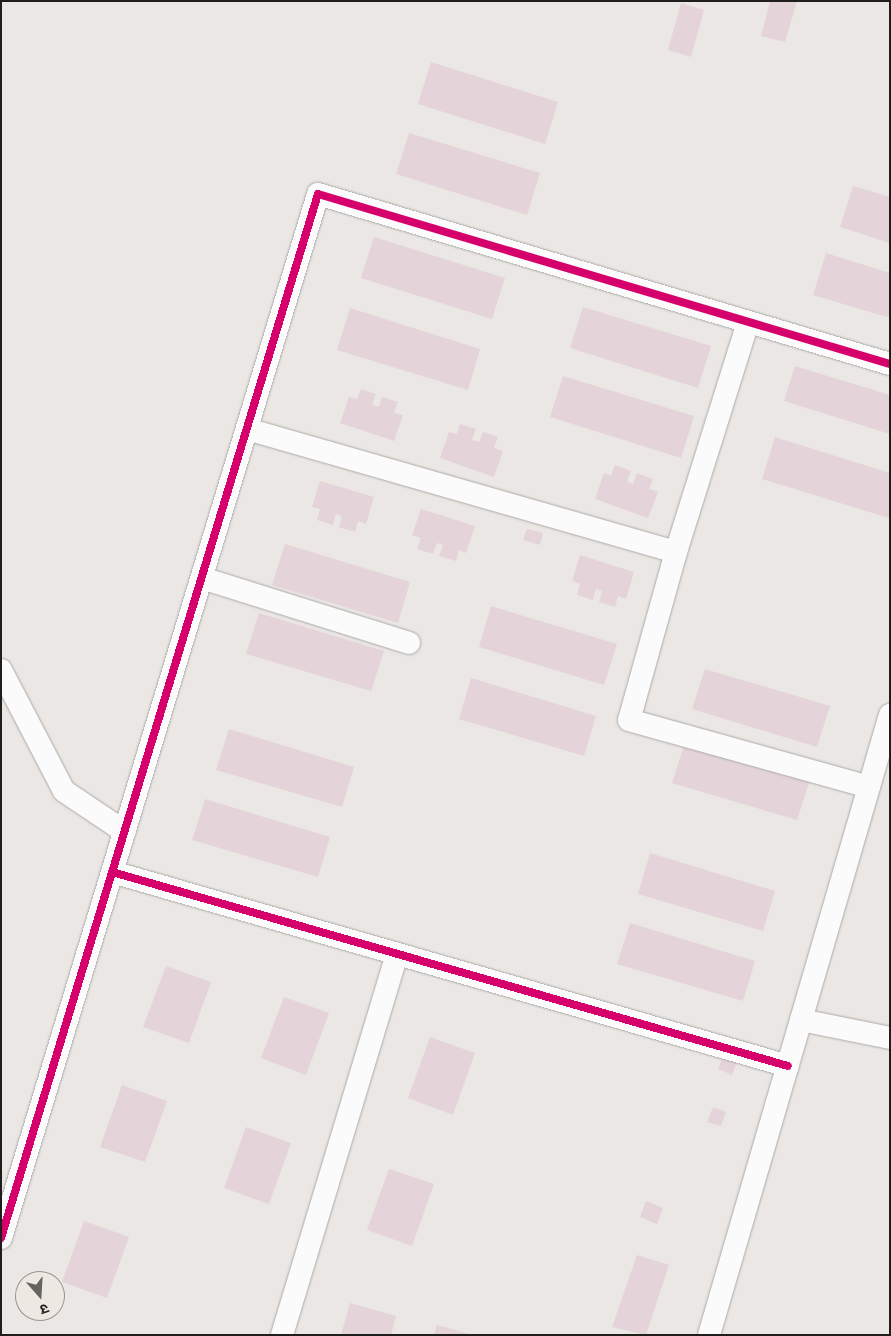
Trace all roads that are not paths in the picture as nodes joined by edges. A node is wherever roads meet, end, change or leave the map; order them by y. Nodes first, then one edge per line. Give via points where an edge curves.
1 (748, 322) junction
2 (890, 364) edge
3 (247, 429) junction
4 (676, 552) junction
5 (202, 578) junction
6 (409, 643) dead end
7 (1, 670) edge
8 (890, 715) edge
9 (869, 787) junction
10 (125, 832) junction
11 (112, 872) junction
12 (397, 954) junction
13 (801, 1020) junction
14 (890, 1038) edge
15 (788, 1066) junction
16 (1, 1238) edge
17 (282, 1335) edge
18 (709, 1335) edge

1 - 2 street
1 - 3 street via 318,194
1 - 4 street
3 - 4 street
3 - 5 street
4 - 9 street via 629,720
5 - 6 street
5 - 10 street
7 - 10 street via 64,791
8 - 9 street
9 - 13 street
10 - 11 street
11 - 12 street
11 - 16 street
12 - 15 street
12 - 17 street
13 - 14 street
13 - 15 street
15 - 18 street

